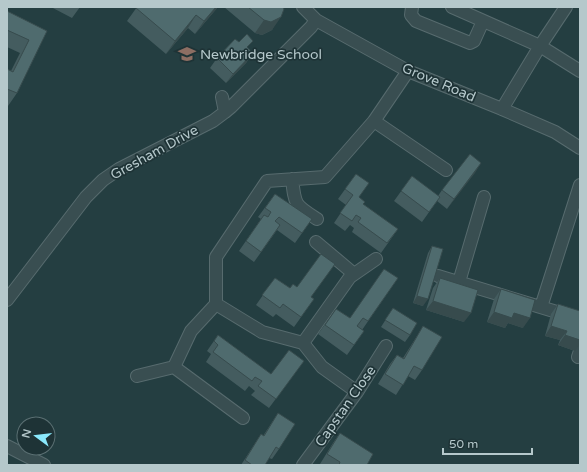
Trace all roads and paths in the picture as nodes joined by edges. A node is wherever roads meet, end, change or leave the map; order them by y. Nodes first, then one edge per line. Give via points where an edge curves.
1 (303, 7) edge
2 (412, 7) edge
3 (452, 7) edge
4 (566, 7) edge
5 (316, 20) junction
6 (483, 21) junction
7 (540, 46) junction
8 (408, 71) junction
9 (580, 71) edge
10 (222, 97) dead end
11 (502, 109) junction
12 (225, 112) junction
13 (374, 122) junction
14 (580, 148) edge
15 (446, 170) dead end
16 (292, 179) junction
17 (580, 185) edge
18 (484, 197) dead end
19 (317, 219) dead end
20 (316, 242) dead end
21 (376, 259) dead end
22 (354, 274) junction
23 (438, 276) edge
24 (458, 282) junction
25 (7, 300) edge
26 (216, 304) junction
27 (541, 306) junction
28 (580, 319) edge
29 (303, 343) junction
30 (386, 346) dead end
31 (174, 367) junction
32 (137, 376) dead end
33 (357, 392) junction
34 (243, 418) dead end
35 (7, 446) edge
36 (44, 465) edge
37 (303, 465) edge

1 - 5 street, Grove Road
2 - 6 street via 411,15 416,20 470,42 474,41
3 - 6 street
4 - 7 street
5 - 8 street, Grove Road
5 - 12 street, Gresham Drive
6 - 7 street
7 - 9 street
7 - 11 street
8 - 11 street, Grove Road
8 - 13 street
10 - 12 street
11 - 14 street, Grove Road via 555,132
12 - 25 street, Gresham Drive via 213,121 119,169 103,180 86,197
13 - 15 street
13 - 16 street via 325,177
16 - 19 street via 296,203
16 - 26 street via 267,181 216,257
17 - 27 street
18 - 24 street
20 - 22 street
21 - 22 street
22 - 29 street
23 - 24 street
24 - 27 street
26 - 29 street via 262,332
26 - 31 street via 191,331
27 - 28 street
29 - 33 street via 322,367
30 - 33 street, Capstan Close
31 - 32 street
31 - 34 street
33 - 37 street, Capstan Close
35 - 36 street

